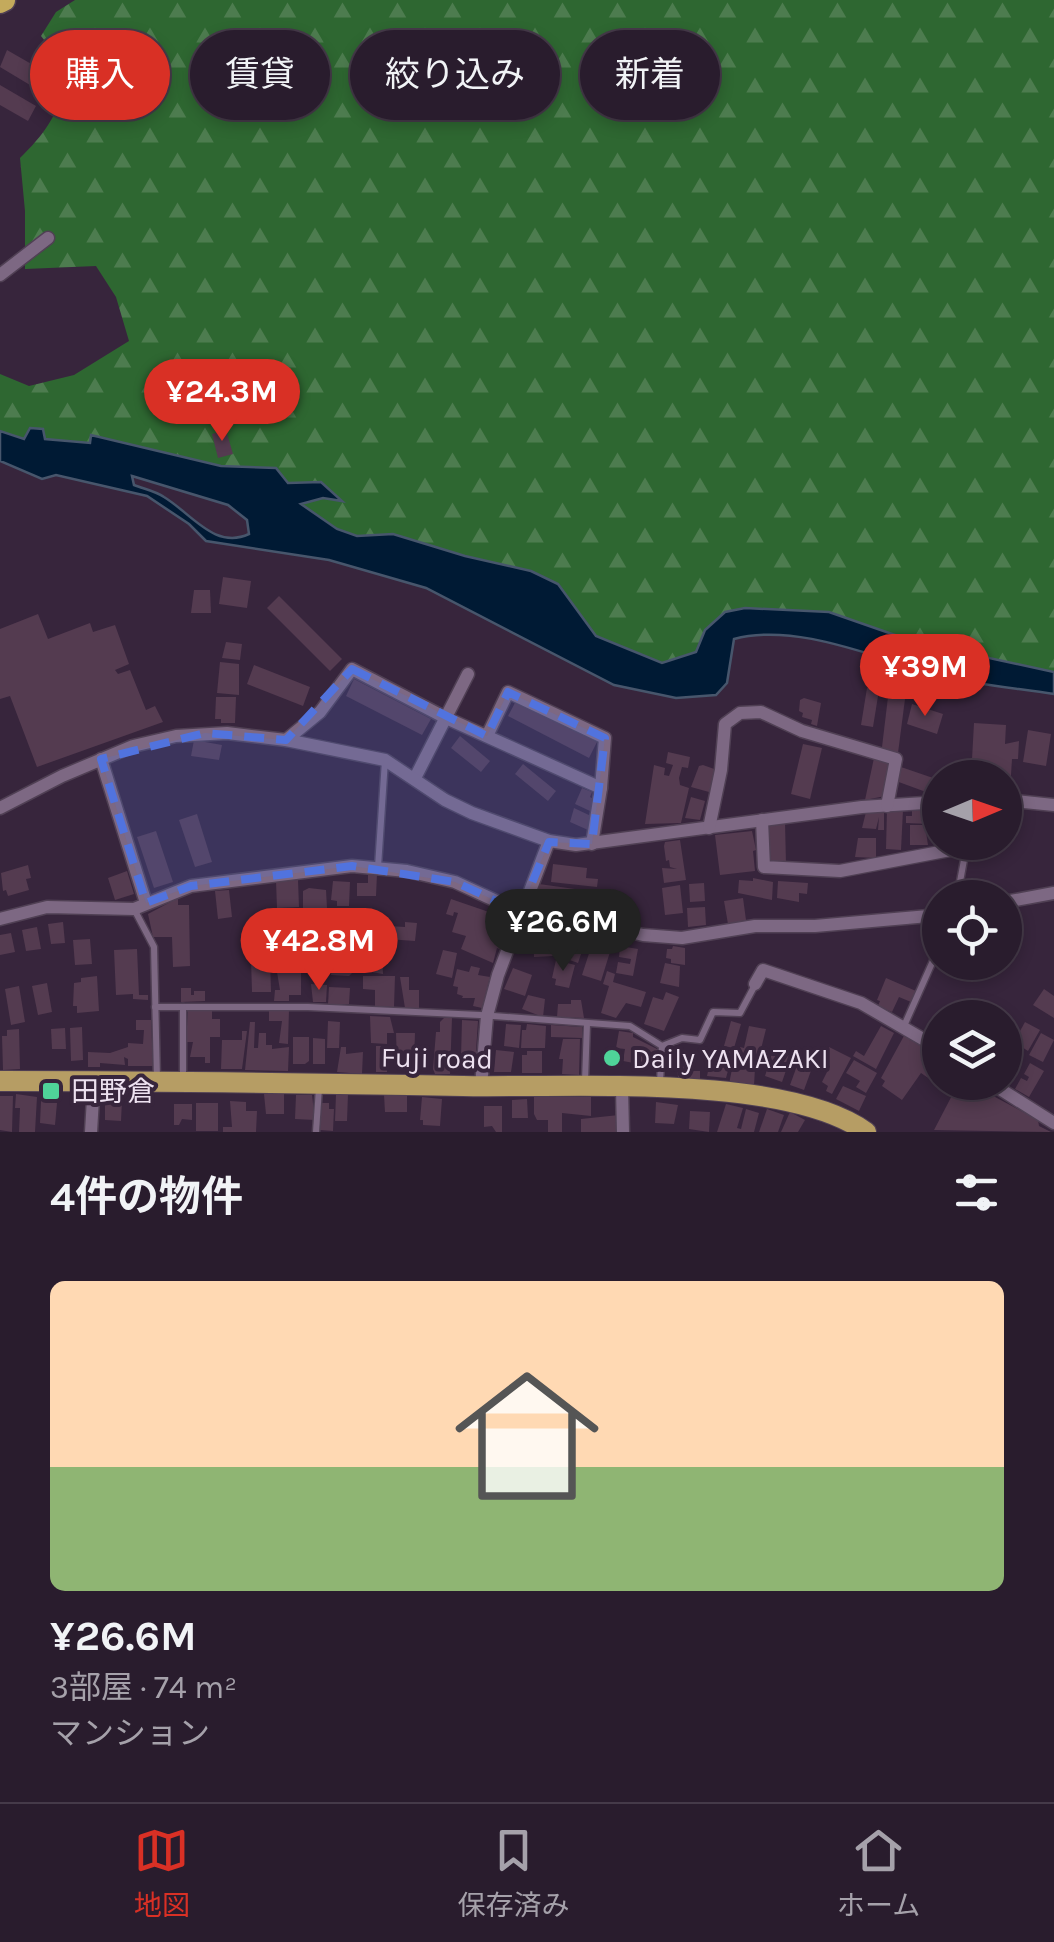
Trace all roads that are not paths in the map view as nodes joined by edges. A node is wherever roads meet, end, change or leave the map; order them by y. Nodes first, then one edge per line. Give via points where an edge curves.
1 (48, 238) dead end
2 (0, 275) edge
3 (468, 674) dead end
4 (444, 716) junction
5 (487, 736) junction
6 (286, 740) junction
7 (101, 759) junction
8 (385, 760) junction
9 (414, 778) junction
10 (600, 788) junction
11 (1022, 802) edge
12 (922, 803) edge
13 (1054, 805) edge
14 (887, 806) junction
15 (0, 808) edge
16 (762, 820) junction
17 (709, 828) junction
18 (549, 842) junction
19 (592, 844) junction
20 (922, 853) edge
21 (378, 868) junction
22 (1054, 893) edge
23 (1022, 899) edge
24 (140, 906) junction
25 (520, 912) junction
26 (922, 917) edge
27 (0, 919) edge
28 (925, 980) edge
29 (755, 984) joint
30 (155, 1007) junction
31 (182, 1007) junction
32 (487, 1016) junction
33 (587, 1024) junction
34 (904, 1026) junction
35 (922, 1038) edge
36 (662, 1046) junction
37 (94, 1080) junction
38 (0, 1081) edge
39 (157, 1081) junction
40 (183, 1081) junction
41 (319, 1083) junction
42 (481, 1086) junction
43 (584, 1087) junction
44 (622, 1088) junction
45 (660, 1088) junction
46 (1018, 1100) edge
47 (1054, 1122) edge
48 (91, 1132) edge
49 (316, 1132) edge
50 (623, 1132) edge
51 (866, 1132) edge

1 - 2 street
3 - 4 street
4 - 5 street
4 - 6 street via 352,670 320,712
4 - 9 street
5 - 10 street
5 - 10 street via 508,692 605,738
6 - 7 street via 190,734
6 - 8 street
7 - 15 street
7 - 24 street
8 - 9 street
8 - 21 lane
9 - 18 street via 472,813
10 - 19 street
11 - 13 street
12 - 14 street
14 - 16 street
14 - 17 street via 896,760 802,732 761,712 740,713 725,724
16 - 17 street
16 - 20 street via 764,867 840,871
17 - 19 street
18 - 19 street
18 - 25 street
21 - 24 street via 191,886
21 - 25 street via 455,882
22 - 23 street
24 - 27 street via 46,907
24 - 30 lane via 154,947
25 - 26 street via 682,938 755,926
25 - 32 street
28 - 34 lane
29 - 34 street via 764,970 861,1003
29 - 36 lane via 740,1013 713,1012 700,1040
30 - 31 lane
30 - 39 lane
31 - 32 lane
31 - 40 lane
32 - 33 lane
32 - 42 street
33 - 36 lane via 630,1026
33 - 43 lane
34 - 35 street
36 - 45 lane
37 - 38 highway, Fuji road
37 - 39 highway, Fuji road
37 - 48 street
39 - 40 highway, Fuji road
40 - 41 highway, Fuji road
41 - 42 highway, Fuji road
41 - 49 lane
42 - 43 highway, Fuji road
43 - 44 highway, Fuji road
44 - 45 highway, Fuji road
44 - 50 street
45 - 51 highway, Fuji road via 770,1097 824,1110
46 - 47 street

